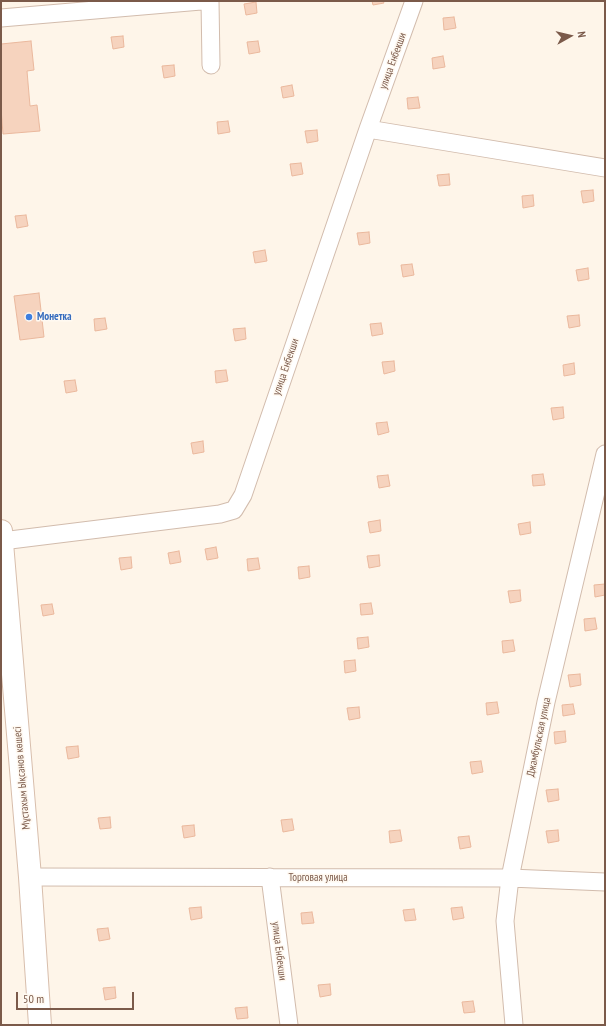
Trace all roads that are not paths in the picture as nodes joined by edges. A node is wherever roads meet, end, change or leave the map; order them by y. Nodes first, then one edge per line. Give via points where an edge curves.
1 (201, 1) edge
2 (210, 1) edge
3 (414, 1) edge
4 (1, 18) edge
5 (211, 65) dead end
6 (368, 129) junction
7 (605, 168) edge
8 (605, 454) edge
9 (1, 536) edge
10 (30, 877) junction
11 (270, 878) junction
12 (510, 878) junction
13 (605, 882) edge
14 (40, 1025) edge
15 (289, 1025) edge
16 (514, 1025) edge

1 - 4 street
2 - 5 street
3 - 6 street, улица Енбекши
6 - 7 street
6 - 9 street, улица Енбекши via 243,494 234,510 220,514
8 - 12 street, Джамбульская улица via 546,702
9 - 10 main road, Мұстахым Ықсанов көшесі
10 - 11 street, Торговая улица
10 - 14 main road, Мұстахым Ықсанов көшесі
11 - 12 street, Торговая улица
11 - 15 street, улица Енбекши
12 - 13 street, Торговая улица
12 - 16 street, Джамбульская улица via 505,921

